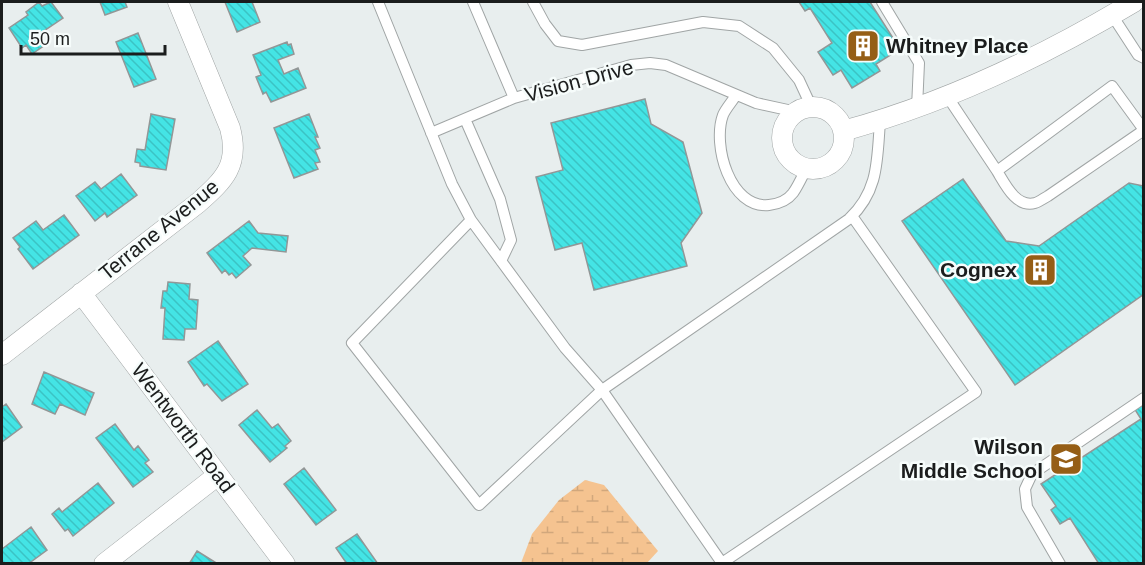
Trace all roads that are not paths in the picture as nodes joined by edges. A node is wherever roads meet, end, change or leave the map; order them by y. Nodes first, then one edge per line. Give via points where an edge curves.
1 (177, 2) edge
2 (378, 2) edge
3 (473, 2) edge
4 (533, 2) edge
5 (882, 2) edge
6 (1134, 2) edge
7 (1112, 15) junction
8 (1143, 58) edge
9 (736, 95) junction
10 (947, 96) junction
11 (514, 98) junction
12 (918, 108) junction
13 (805, 110) junction
14 (465, 119) junction
15 (880, 121) junction
16 (843, 131) junction
17 (431, 133) junction
18 (806, 169) junction
19 (997, 171) junction
20 (852, 216) junction
21 (471, 220) junction
22 (501, 261) junction
23 (81, 293) junction
24 (2, 355) edge
25 (602, 390) junction
26 (1143, 398) edge
27 (218, 475) junction
28 (104, 564) edge
29 (285, 564) edge
30 (1060, 564) edge

1 - 23 street, Terrane Avenue via 230,128 234,156 212,191
2 - 17 lane
3 - 11 lane
4 - 13 lane via 558,41 582,45 703,22 739,26 773,48 799,80
5 - 12 lane via 919,63
6 - 7 street
7 - 8 lane
7 - 10 street
9 - 11 lane, Vision Drive via 682,70 650,63 630,65
9 - 13 lane, Vision Drive via 756,103
9 - 18 lane via 723,115 720,134 730,179 742,195 761,206 778,204 792,194
10 - 12 street
10 - 19 lane
11 - 14 lane, Vision Drive
12 - 15 street
13 - 16 street, Vision Drive via 825,110 840,122
13 - 18 street via 789,119 782,138 789,158
14 - 17 lane, Vision Drive
14 - 22 lane via 503,209 511,240
15 - 16 street
15 - 20 lane via 873,182 868,198
16 - 18 street via 844,142 835,160 827,166
17 - 21 lane
19 - 19 lane via 1011,194 1024,203 1035,204 1143,130 1112,86
20 - 25 lane
20 - 25 lane via 976,392 722,563
21 - 22 lane
21 - 25 lane via 352,343 479,505
22 - 25 lane
23 - 24 street, Terrane Avenue
23 - 27 street, Wentworth Road
26 - 30 lane via 1032,474 1025,489 1027,507
27 - 28 street
27 - 29 street, Wentworth Road

